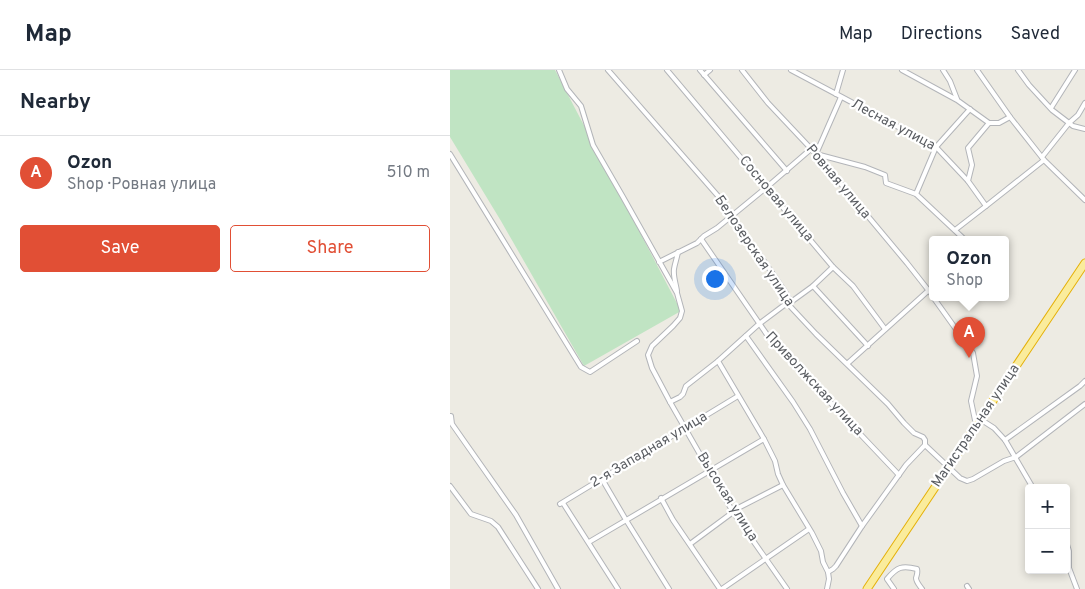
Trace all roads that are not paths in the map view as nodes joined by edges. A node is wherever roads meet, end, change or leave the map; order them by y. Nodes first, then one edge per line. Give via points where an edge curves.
1 (559, 70) edge
2 (608, 70) edge
3 (667, 70) edge
4 (700, 70) edge
5 (710, 70) edge
6 (742, 70) edge
7 (791, 70) edge
8 (843, 70) edge
9 (902, 70) edge
10 (943, 70) edge
11 (976, 70) edge
12 (1019, 70) edge
13 (1075, 70) edge
14 (704, 75) junction
15 (836, 94) junction
16 (841, 97) junction
17 (957, 100) junction
18 (1085, 103) edge
19 (1051, 108) junction
20 (970, 109) junction
21 (1010, 117) junction
22 (989, 123) junction
23 (1069, 123) junction
24 (1085, 129) edge
25 (936, 147) junction
26 (811, 149) junction
27 (450, 154) edge
28 (816, 154) junction
29 (1043, 159) junction
30 (787, 171) junction
31 (968, 181) junction
32 (767, 187) junction
33 (916, 194) junction
34 (1085, 200) edge
35 (986, 206) junction
36 (732, 215) junction
37 (955, 230) junction
38 (961, 236) edge
39 (701, 239) junction
40 (678, 252) junction
41 (659, 262) junction
42 (1085, 263) edge
43 (833, 267) junction
44 (813, 286) junction
45 (929, 290) joint
46 (677, 293) junction
47 (937, 301) edge
48 (790, 303) junction
49 (760, 324) junction
50 (885, 329) junction
51 (746, 336) junction
52 (637, 341) dead end
53 (868, 346) junction
54 (718, 361) junction
55 (848, 364) junction
56 (1085, 382) edge
57 (738, 396) junction
58 (670, 402) junction
59 (1085, 404) edge
60 (450, 416) edge
61 (978, 422) junction
62 (452, 424) junction
63 (685, 429) junction
64 (450, 432) edge
65 (457, 432) junction
66 (764, 439) junction
67 (1005, 440) junction
68 (925, 445) junction
69 (1016, 457) junction
70 (948, 467) junction
71 (709, 470) junction
72 (899, 476) junction
73 (602, 479) junction
74 (1031, 484) edge
75 (783, 485) junction
76 (450, 486) edge
77 (661, 498) junction
78 (733, 512) junction
79 (626, 520) junction
80 (862, 526) junction
81 (809, 529) junction
82 (589, 542) junction
83 (690, 544) junction
84 (766, 558) junction
85 (1070, 571) edge
86 (828, 572) junction
87 (538, 589) edge
88 (558, 589) edge
89 (618, 589) edge
90 (669, 589) edge
91 (721, 589) edge
92 (787, 589) edge
93 (827, 589) edge
94 (866, 589) edge
95 (894, 589) edge
96 (922, 589) edge
97 (1077, 589) edge

1 - 41 street via 567,89 581,106 593,145
2 - 36 street, Белозерская улица
3 - 32 street, Сосновая улица
4 - 14 street
5 - 14 street
6 - 26 street, Ровная улица
7 - 15 street, Лесная улица
8 - 15 street
9 - 17 street
10 - 17 street
11 - 21 street
12 - 19 street
13 - 19 street
14 - 30 street
15 - 16 street, Лесная улица
16 - 25 street, Лесная улица
16 - 28 street
17 - 20 street
18 - 23 street
19 - 23 street
20 - 22 street
20 - 25 street
21 - 22 street via 999,123
21 - 29 street
22 - 31 street via 968,148 972,165
23 - 24 street
23 - 29 street
25 - 31 street, Лесная улица
25 - 33 street
26 - 28 street, Ровная улица
26 - 30 street
27 - 52 street via 581,367 590,372
28 - 33 street via 865,167 885,175 886,183
28 - 45 street, Ровная улица
29 - 34 street
29 - 35 street
30 - 32 street
31 - 35 street, Лесная улица
32 - 36 street
32 - 43 street, Сосновая улица
33 - 37 street
35 - 37 street
36 - 39 street
36 - 48 street, Белозерская улица
37 - 38 street
39 - 40 street
39 - 49 street, Приволжская улица
40 - 41 street
40 - 46 street via 674,268
41 - 46 street
42 - 61 highway, Магистральная улица
43 - 44 street
43 - 50 street, Сосновая улица via 853,286
44 - 48 street
44 - 53 street
45 - 50 street
46 - 58 street, Высокая улица via 682,311 680,318 652,346 648,355
47 - 61 street, Ровная улица via 973,353 977,376 970,401
48 - 49 street
48 - 55 street, Белозерская улица via 816,334
49 - 51 street
49 - 72 street, Приволжская улица via 770,339
50 - 53 street
51 - 54 street
51 - 80 street via 810,429
53 - 55 street
54 - 57 street
54 - 58 street via 686,386 680,397
55 - 68 street, Белозерская улица via 914,433 923,437
56 - 67 street
57 - 63 street, 2-я Западная улица
57 - 66 street
58 - 63 street, Высокая улица
59 - 69 street
60 - 62 street
61 - 67 street via 994,428
61 - 70 highway, Магистральная улица
62 - 64 street
62 - 65 street
63 - 71 street, Высокая улица
63 - 73 street, 2-я Западная улица
64 - 65 street
65 - 88 street via 516,515
66 - 71 street
66 - 75 street
67 - 69 street
68 - 70 street, Белозерская улица
68 - 72 street
69 - 70 street, Белозерская улица via 966,481
69 - 74 street
70 - 94 highway, Магистральная улица
71 - 77 street
71 - 78 street, Высокая улица
72 - 80 street
73 - 79 street
73 - 82 street, 2-я Западная улица via 562,504
75 - 78 street
75 - 81 street
76 - 87 street via 471,514 498,527
77 - 79 street
77 - 83 street
78 - 83 street
78 - 84 street, Высокая улица
79 - 82 street
79 - 90 street
80 - 86 street via 836,566
81 - 84 street
81 - 86 street
82 - 89 street
83 - 91 street
84 - 91 street
84 - 92 street, Высокая улица
85 - 97 street
86 - 93 street
95 - 96 street via 887,579 900,567 917,569 916,578

